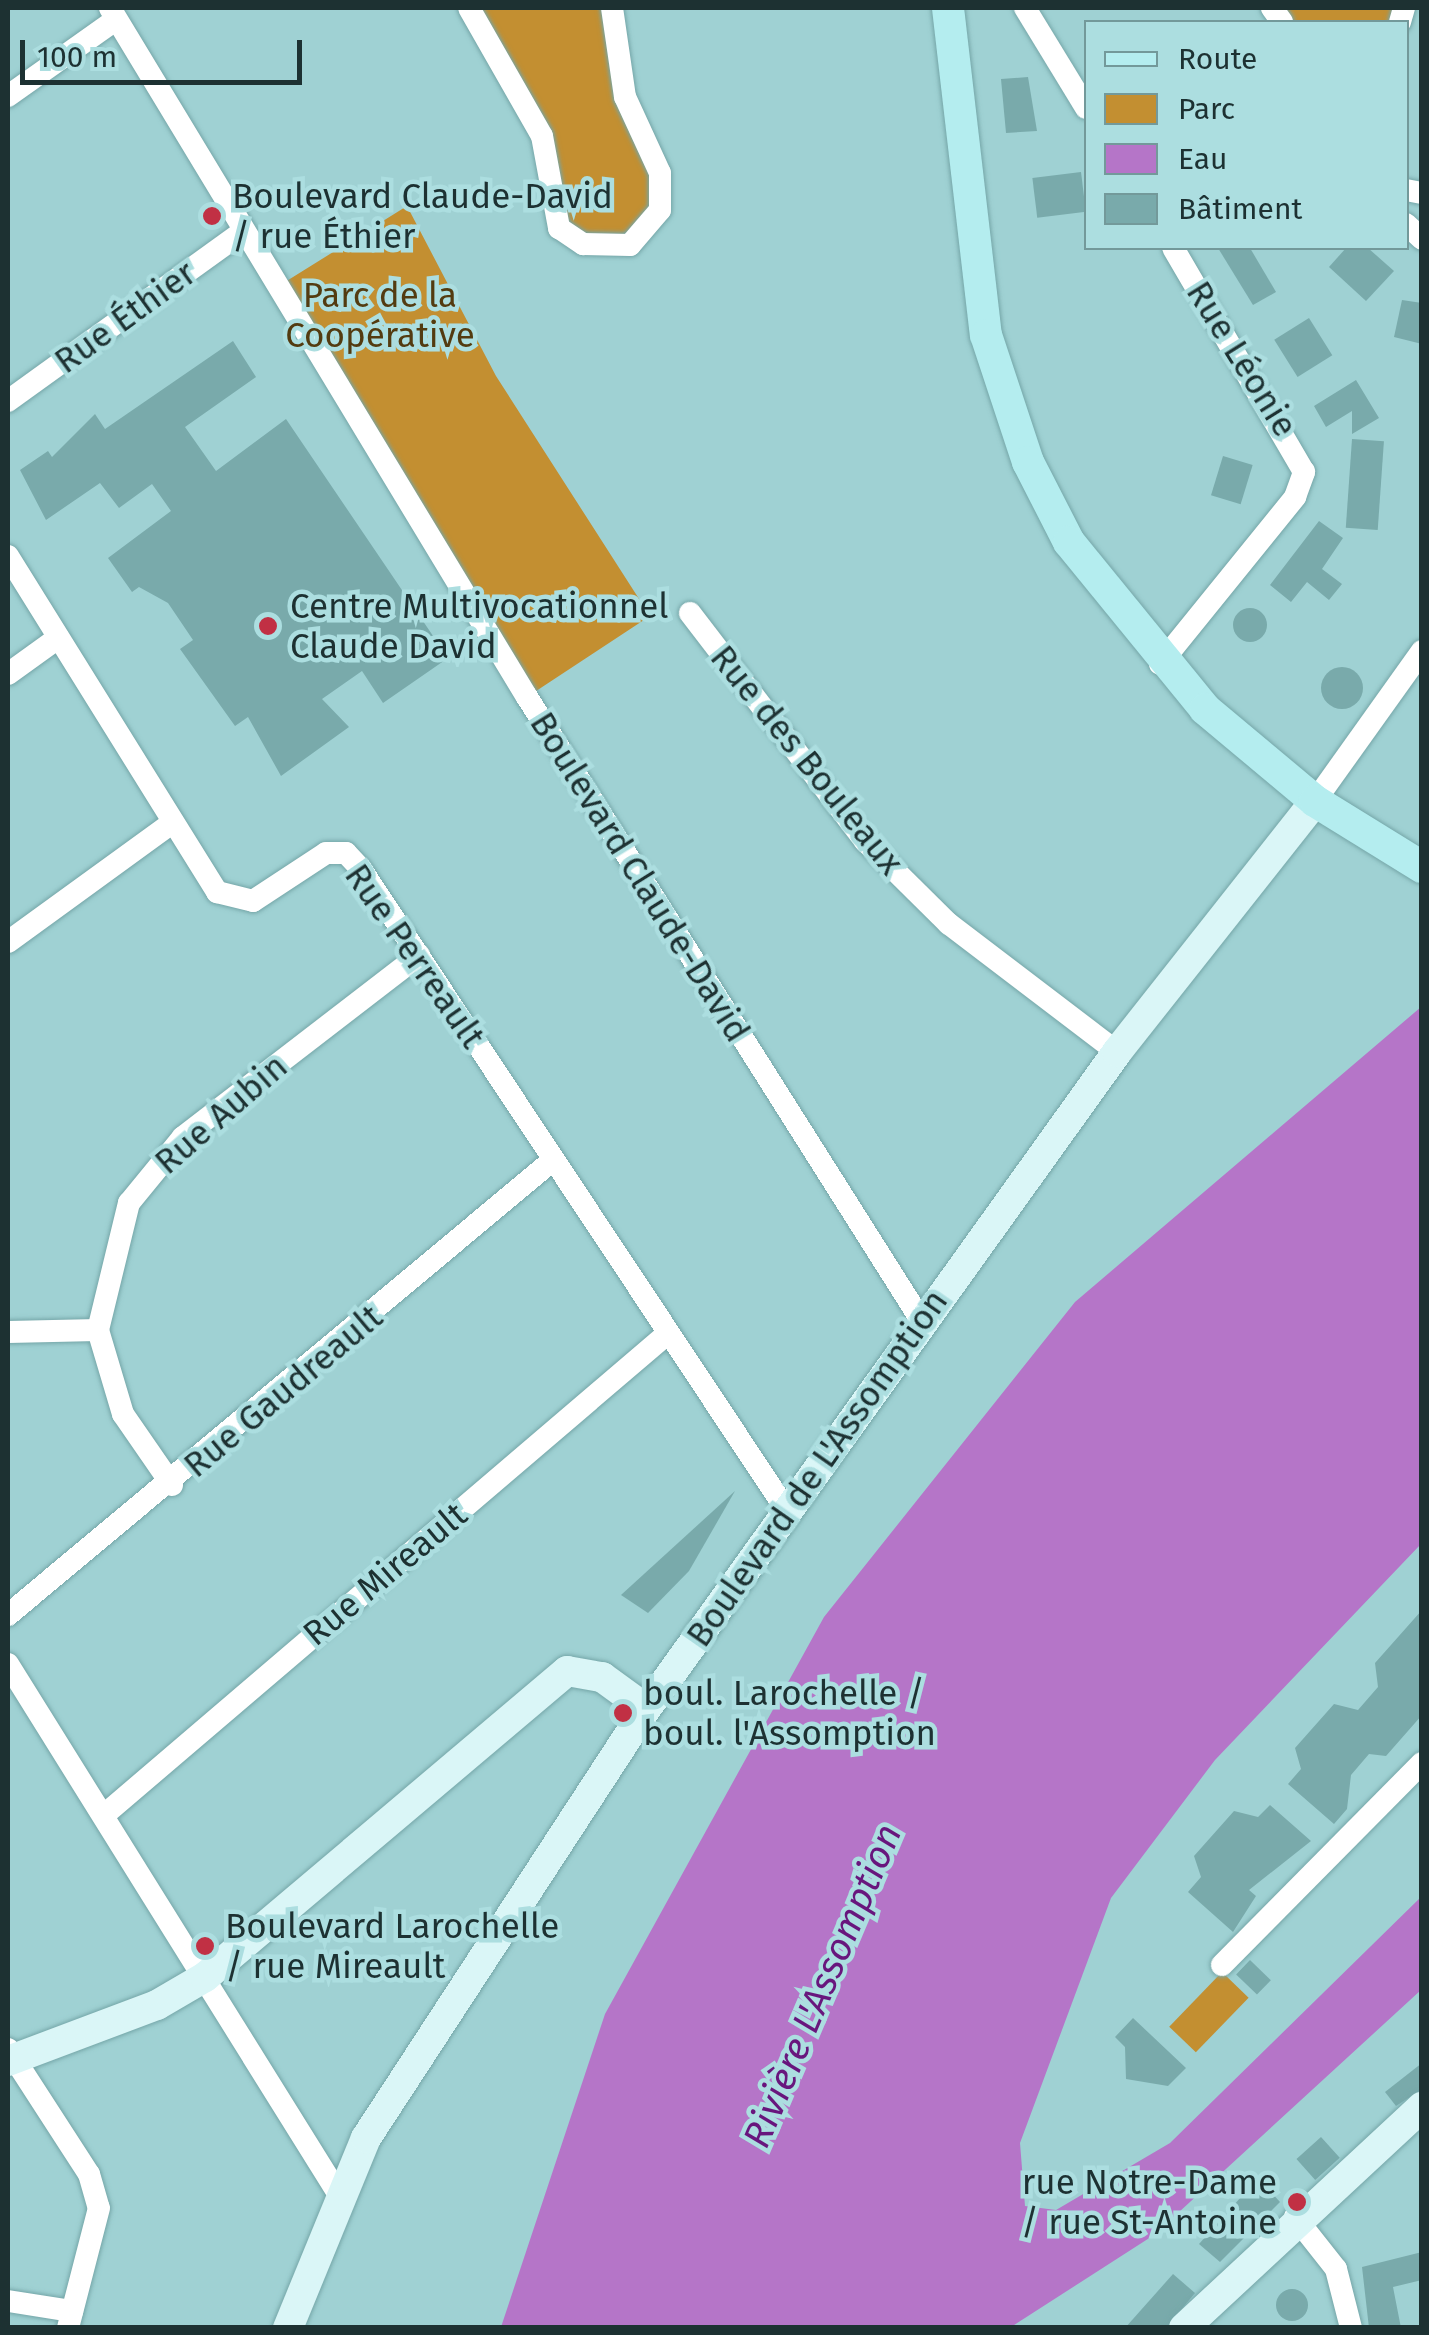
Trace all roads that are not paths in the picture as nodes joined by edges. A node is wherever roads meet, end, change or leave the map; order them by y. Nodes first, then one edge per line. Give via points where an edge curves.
1 (93, 8) edge
2 (470, 8) edge
3 (612, 8) edge
4 (948, 8) edge
5 (1025, 8) edge
6 (112, 14) edge
7 (8, 96) edge
8 (1084, 105) edge
9 (242, 232) junction
10 (1174, 250) edge
11 (8, 401) edge
12 (8, 556) edge
13 (690, 613) dead end
14 (58, 638) junction
15 (1422, 651) edge
16 (1160, 664) junction
17 (8, 674) edge
18 (1315, 800) junction
19 (173, 822) junction
20 (1422, 866) edge
21 (8, 942) edge
22 (419, 955) junction
23 (1117, 1052) junction
24 (553, 1160) junction
25 (921, 1320) junction
26 (98, 1330) junction
27 (8, 1332) edge
28 (668, 1334) junction
29 (172, 1485) junction
30 (785, 1508) junction
31 (8, 1616) edge
32 (8, 1664) edge
33 (646, 1709) junction
34 (1422, 1762) edge
35 (104, 1814) junction
36 (1222, 1965) dead end
37 (205, 1977) junction
38 (10, 2056) edge
39 (1422, 2107) edge
40 (338, 2195) junction
41 (1295, 2218) junction
42 (8, 2302) edge
43 (70, 2319) edge
44 (288, 2328) edge
45 (1184, 2328) edge
46 (1350, 2328) edge

1 - 6 street, Boulevard Claude-David
2 - 3 street via 542,136 560,228 583,244 630,245 660,210 660,174 626,98
4 - 16 main road via 978,295 1000,387 1069,542
5 - 8 street
6 - 7 street
6 - 9 street, Boulevard Claude-David
9 - 11 street, Rue Éthier
9 - 25 street, Boulevard Claude-David
10 - 16 street, Rue Léonie via 1304,472 1294,498
12 - 14 street, Rue Perreault
13 - 23 street, Rue des Bouleaux via 865,841 949,924
14 - 17 street
14 - 19 street, Rue Perreault
15 - 18 street
16 - 18 main road
18 - 20 main road
18 - 23 street, Boulevard de L'Assomption
19 - 21 street
19 - 22 street, Rue Perreault via 233,902 254,900 326,853 346,854
22 - 24 street, Rue Perreault
22 - 26 street, Rue Aubin via 153,1169 115,1241
23 - 25 street, Boulevard de L'Assomption
24 - 28 street, Rue Perreault
24 - 29 street, Rue Gaudreault
25 - 30 street, Boulevard de L'Assomption
26 - 27 street
26 - 29 street, Rue Aubin via 123,1414
28 - 30 street, Rue Perreault
28 - 35 street, Rue Mireault
29 - 31 street, Rue Gaudreault
30 - 33 street, Boulevard de L'Assomption
32 - 35 street
33 - 37 street via 602,1677 567,1671
33 - 40 street, Boulevard de L'Assomption via 366,2138
34 - 36 street
35 - 37 street
37 - 38 street
37 - 40 street
38 - 43 street via 89,2174 100,2208
39 - 41 street
40 - 44 street, Boulevard de L'Assomption
41 - 45 street
41 - 46 street via 1336,2269
42 - 43 street

